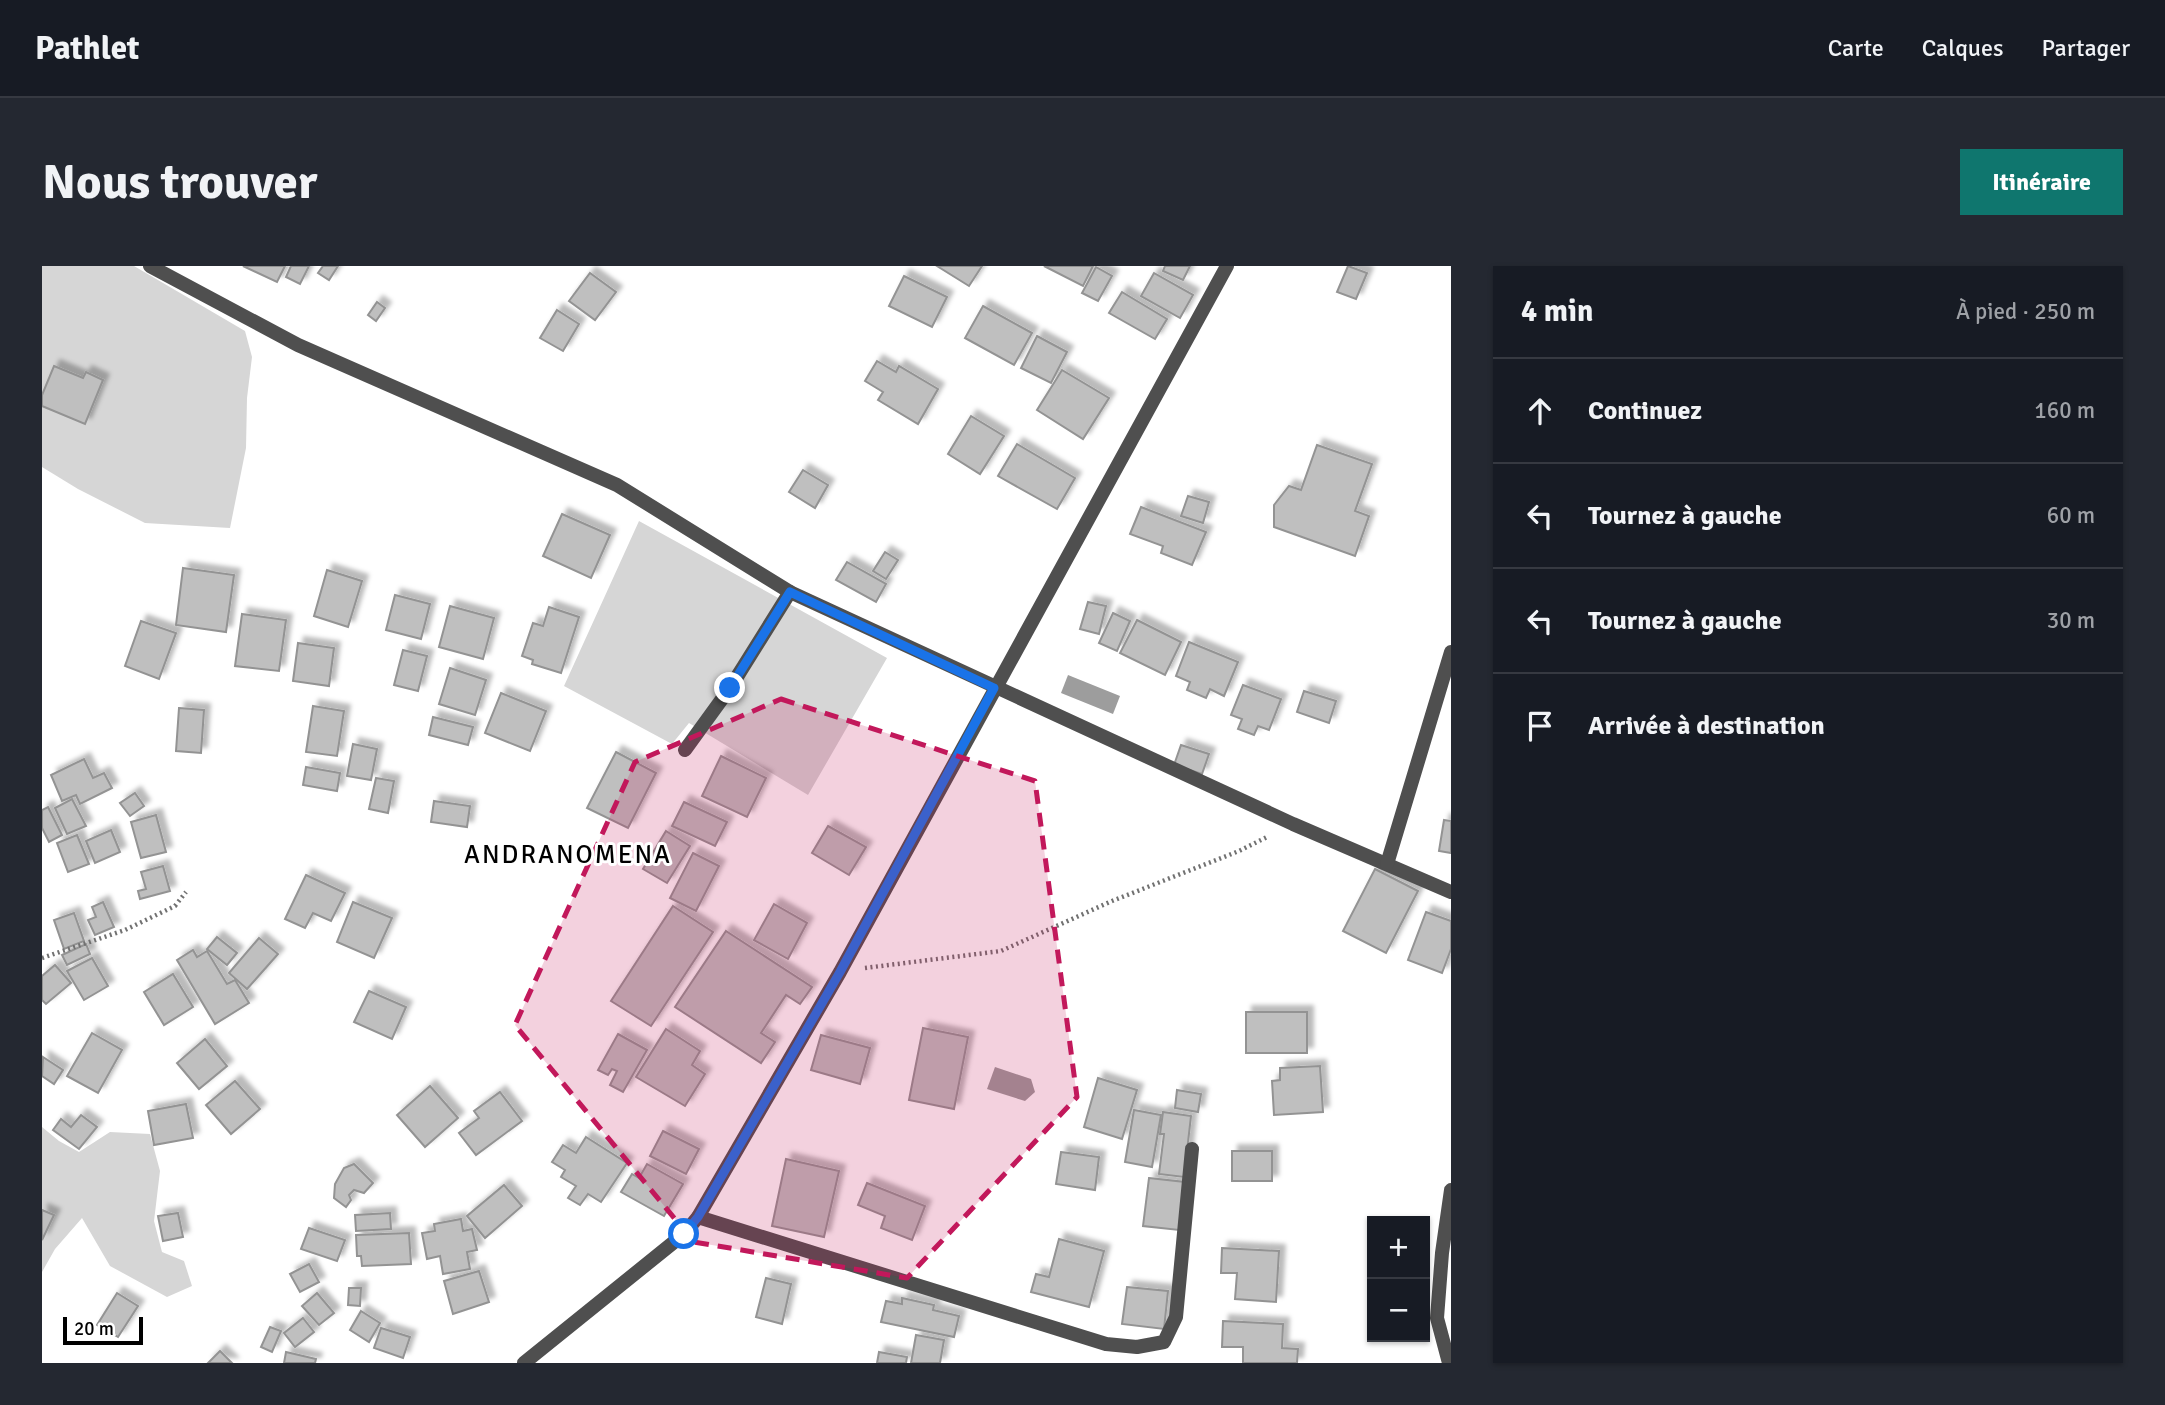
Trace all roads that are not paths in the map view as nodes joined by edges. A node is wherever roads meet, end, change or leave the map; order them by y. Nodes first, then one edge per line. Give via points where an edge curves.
1 (150, 266) edge
2 (1227, 266) edge
3 (790, 592) junction
4 (1451, 652) edge
5 (994, 688) junction
6 (685, 750) dead end
7 (1387, 864) junction
8 (1451, 892) edge
9 (1192, 1149) dead end
10 (1451, 1190) edge
11 (698, 1217) junction
12 (524, 1363) edge
13 (1449, 1363) edge

1 - 3 street via 298,345 617,485
2 - 5 street
3 - 5 street
3 - 6 street
4 - 7 street
5 - 7 street
5 - 11 street via 840,972
7 - 8 street
9 - 11 street via 1176,1317 1164,1342 1137,1347 1107,1344
10 - 13 street via 1437,1318
11 - 12 street via 684,1234

